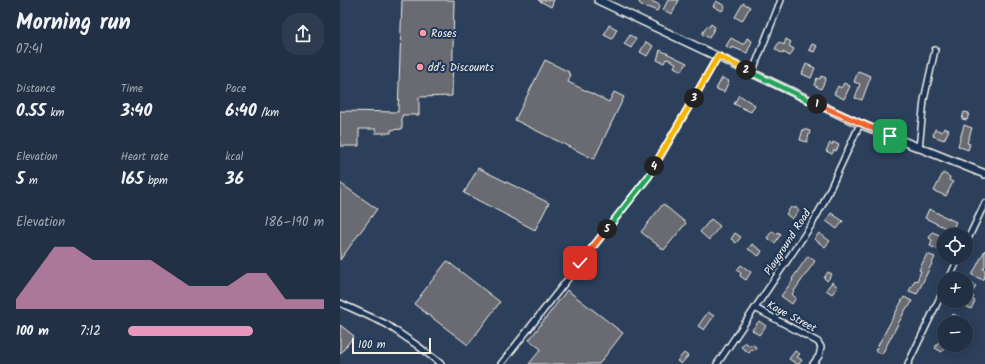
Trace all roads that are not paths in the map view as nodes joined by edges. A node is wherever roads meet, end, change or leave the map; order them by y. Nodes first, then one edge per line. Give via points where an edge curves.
1 (598, 0) edge
2 (781, 0) edge
3 (935, 50) dead end
4 (718, 56) junction
5 (752, 73) junction
6 (860, 124) junction
7 (919, 148) junction
8 (985, 174) edge
9 (985, 203) edge
10 (973, 228) edge
11 (340, 303) edge
12 (937, 304) edge
13 (755, 308) junction
14 (441, 364) edge
15 (501, 364) edge
16 (717, 364) edge
17 (813, 364) edge
18 (908, 364) edge

1 - 4 main road
2 - 5 street
3 - 7 street via 924,100
4 - 5 main road
4 - 15 street via 649,176
5 - 6 main road
6 - 7 main road
6 - 13 street, Playground Road via 812,224
7 - 8 main road
9 - 10 street
11 - 14 street via 386,324
12 - 18 street
13 - 16 street, Playground Road
13 - 17 street, Kaye Street via 818,342 821,347 819,356

